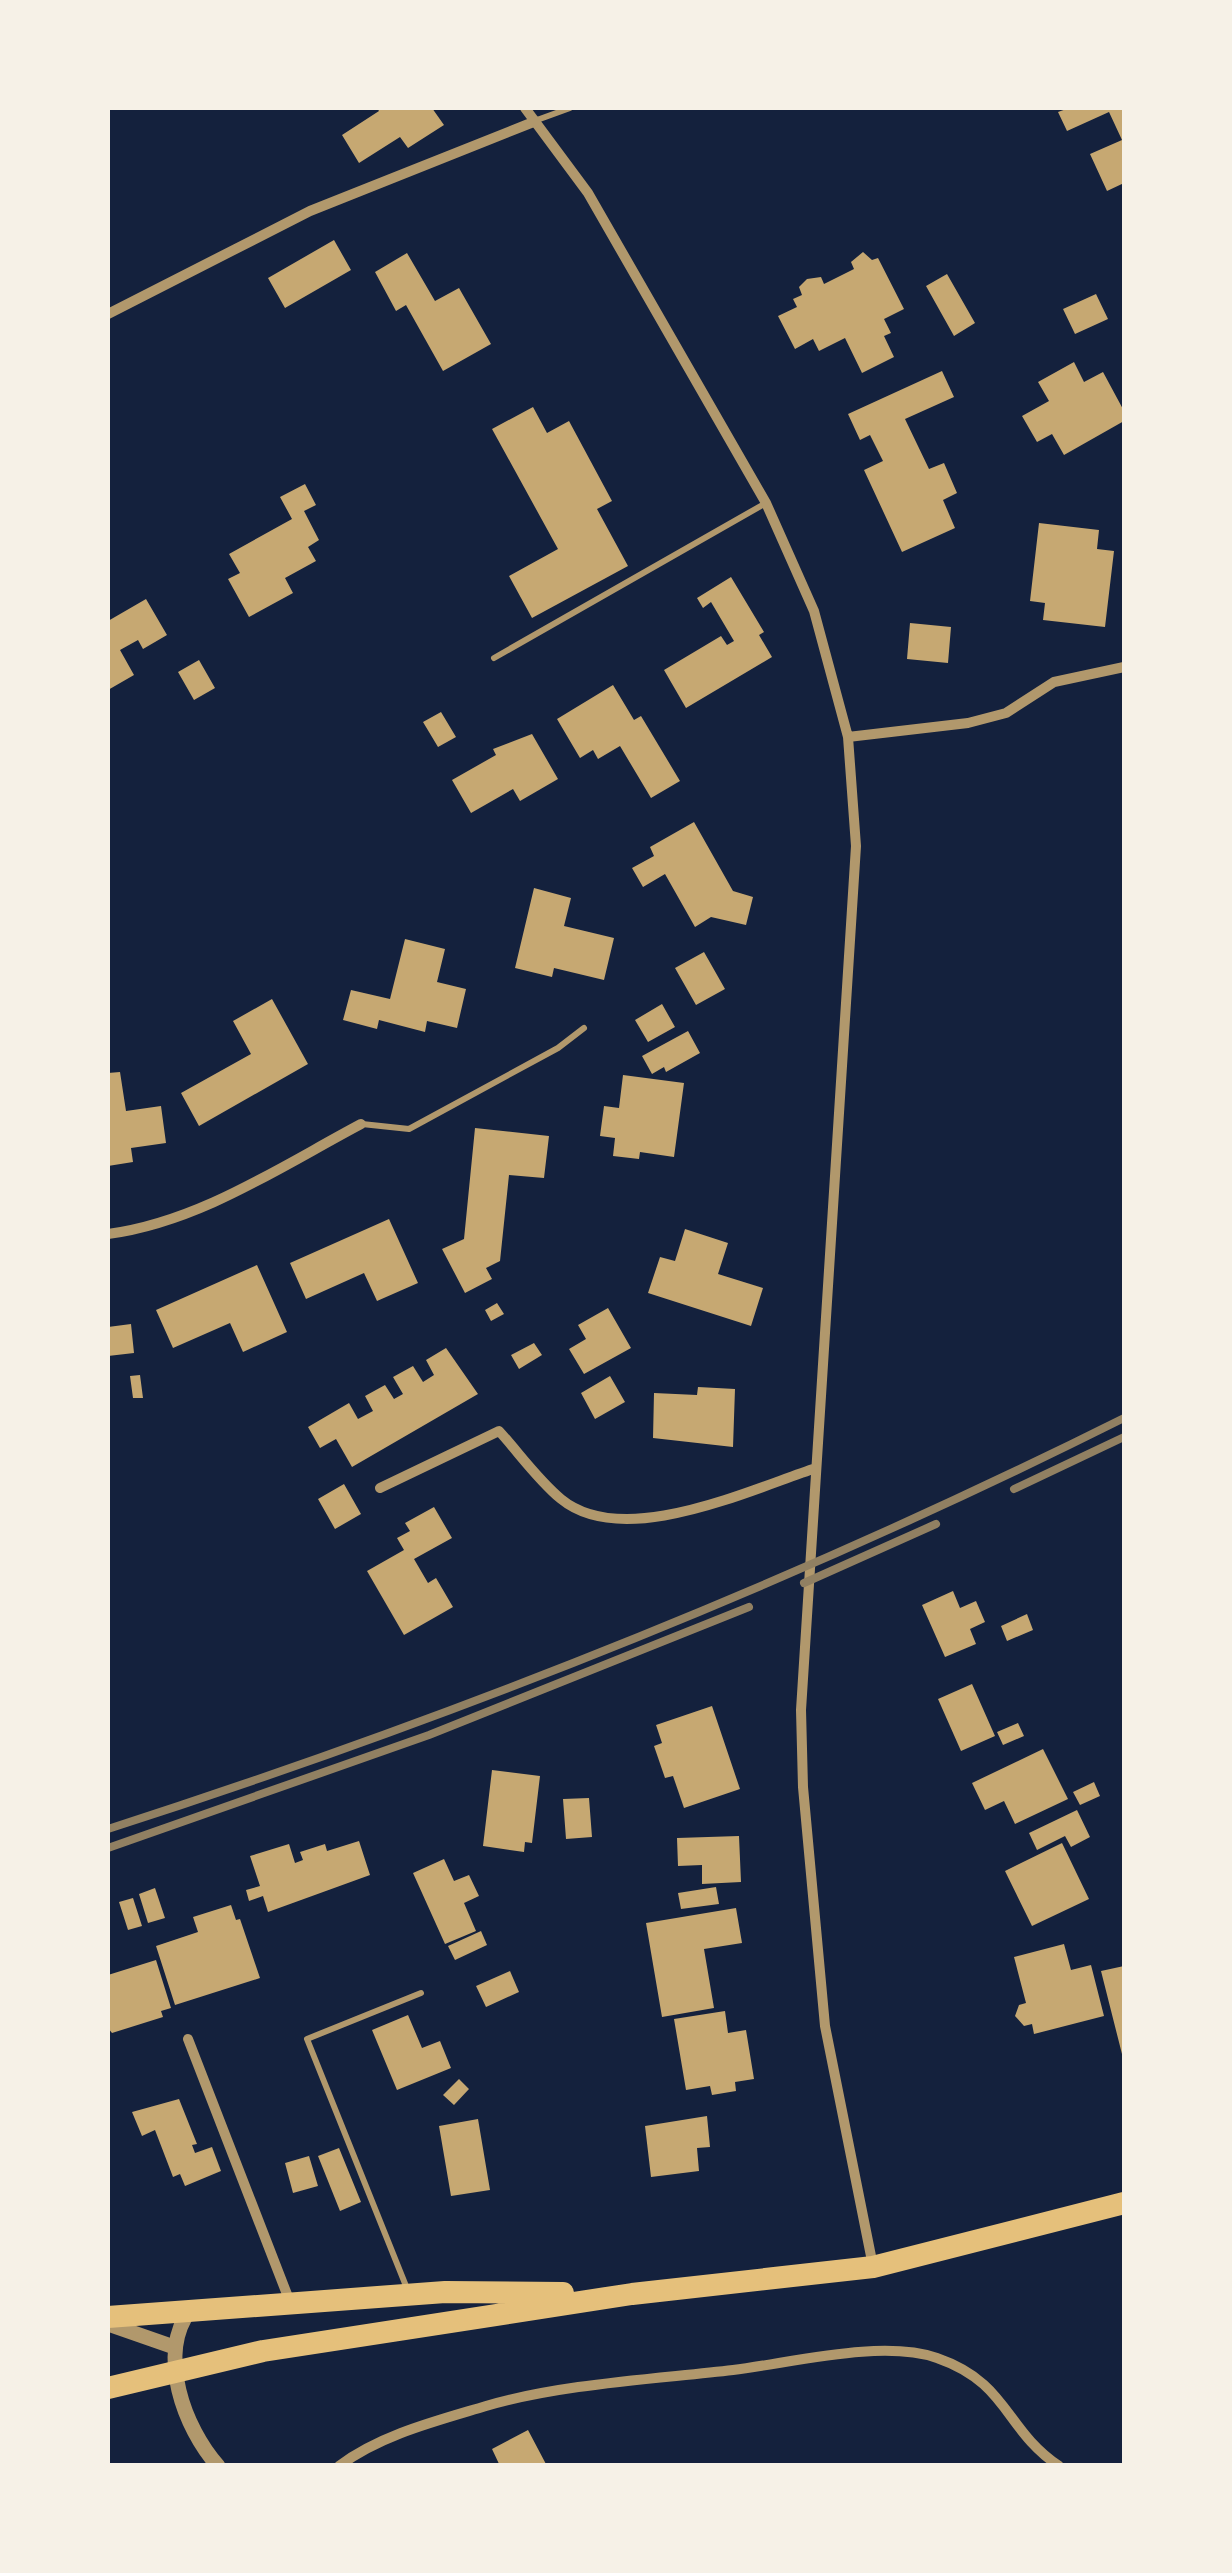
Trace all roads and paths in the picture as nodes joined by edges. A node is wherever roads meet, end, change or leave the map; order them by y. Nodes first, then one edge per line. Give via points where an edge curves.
1 (525, 108) edge
2 (570, 108) edge
3 (536, 121) junction
4 (108, 314) edge
5 (766, 503) junction
6 (494, 658) dead end
7 (1124, 667) edge
8 (848, 738) junction
9 (584, 1028) dead end
10 (361, 1124) joint
11 (108, 1234) edge
12 (816, 1468) junction
13 (380, 1488) dead end
14 (420, 1994) dead end
15 (188, 2039) dead end
16 (1124, 2203) edge
17 (873, 2266) junction
18 (410, 2294) junction
19 (632, 2294) junction
20 (290, 2302) junction
21 (192, 2308) junction
22 (108, 2320) edge
23 (174, 2347) junction
24 (176, 2371) junction
25 (108, 2388) edge
26 (218, 2466) edge
27 (339, 2466) edge
28 (1060, 2466) edge

1 - 3 street
2 - 3 lane
3 - 4 street via 310,211
3 - 5 street via 588,193
5 - 6 lane
5 - 8 street via 814,611
7 - 8 street via 1054,682 1006,713 968,723
8 - 12 street via 856,846
9 - 10 lane via 409,1129
10 - 11 street via 194,1212 152,1228
12 - 13 street via 668,1517 615,1520 563,1501 498,1431
12 - 17 street via 803,1787 825,2026
14 - 18 lane via 307,2039
15 - 20 street
16 - 17 highway
17 - 19 highway
18 - 19 highway
18 - 20 highway
19 - 24 highway via 262,2351
20 - 21 highway
21 - 22 highway
21 - 23 street
22 - 23 street
23 - 24 street
24 - 25 highway
24 - 26 street via 198,2444
27 - 28 street via 364,2447 489,2405 886,2352 931,2356 973,2374 1006,2404 1025,2438

